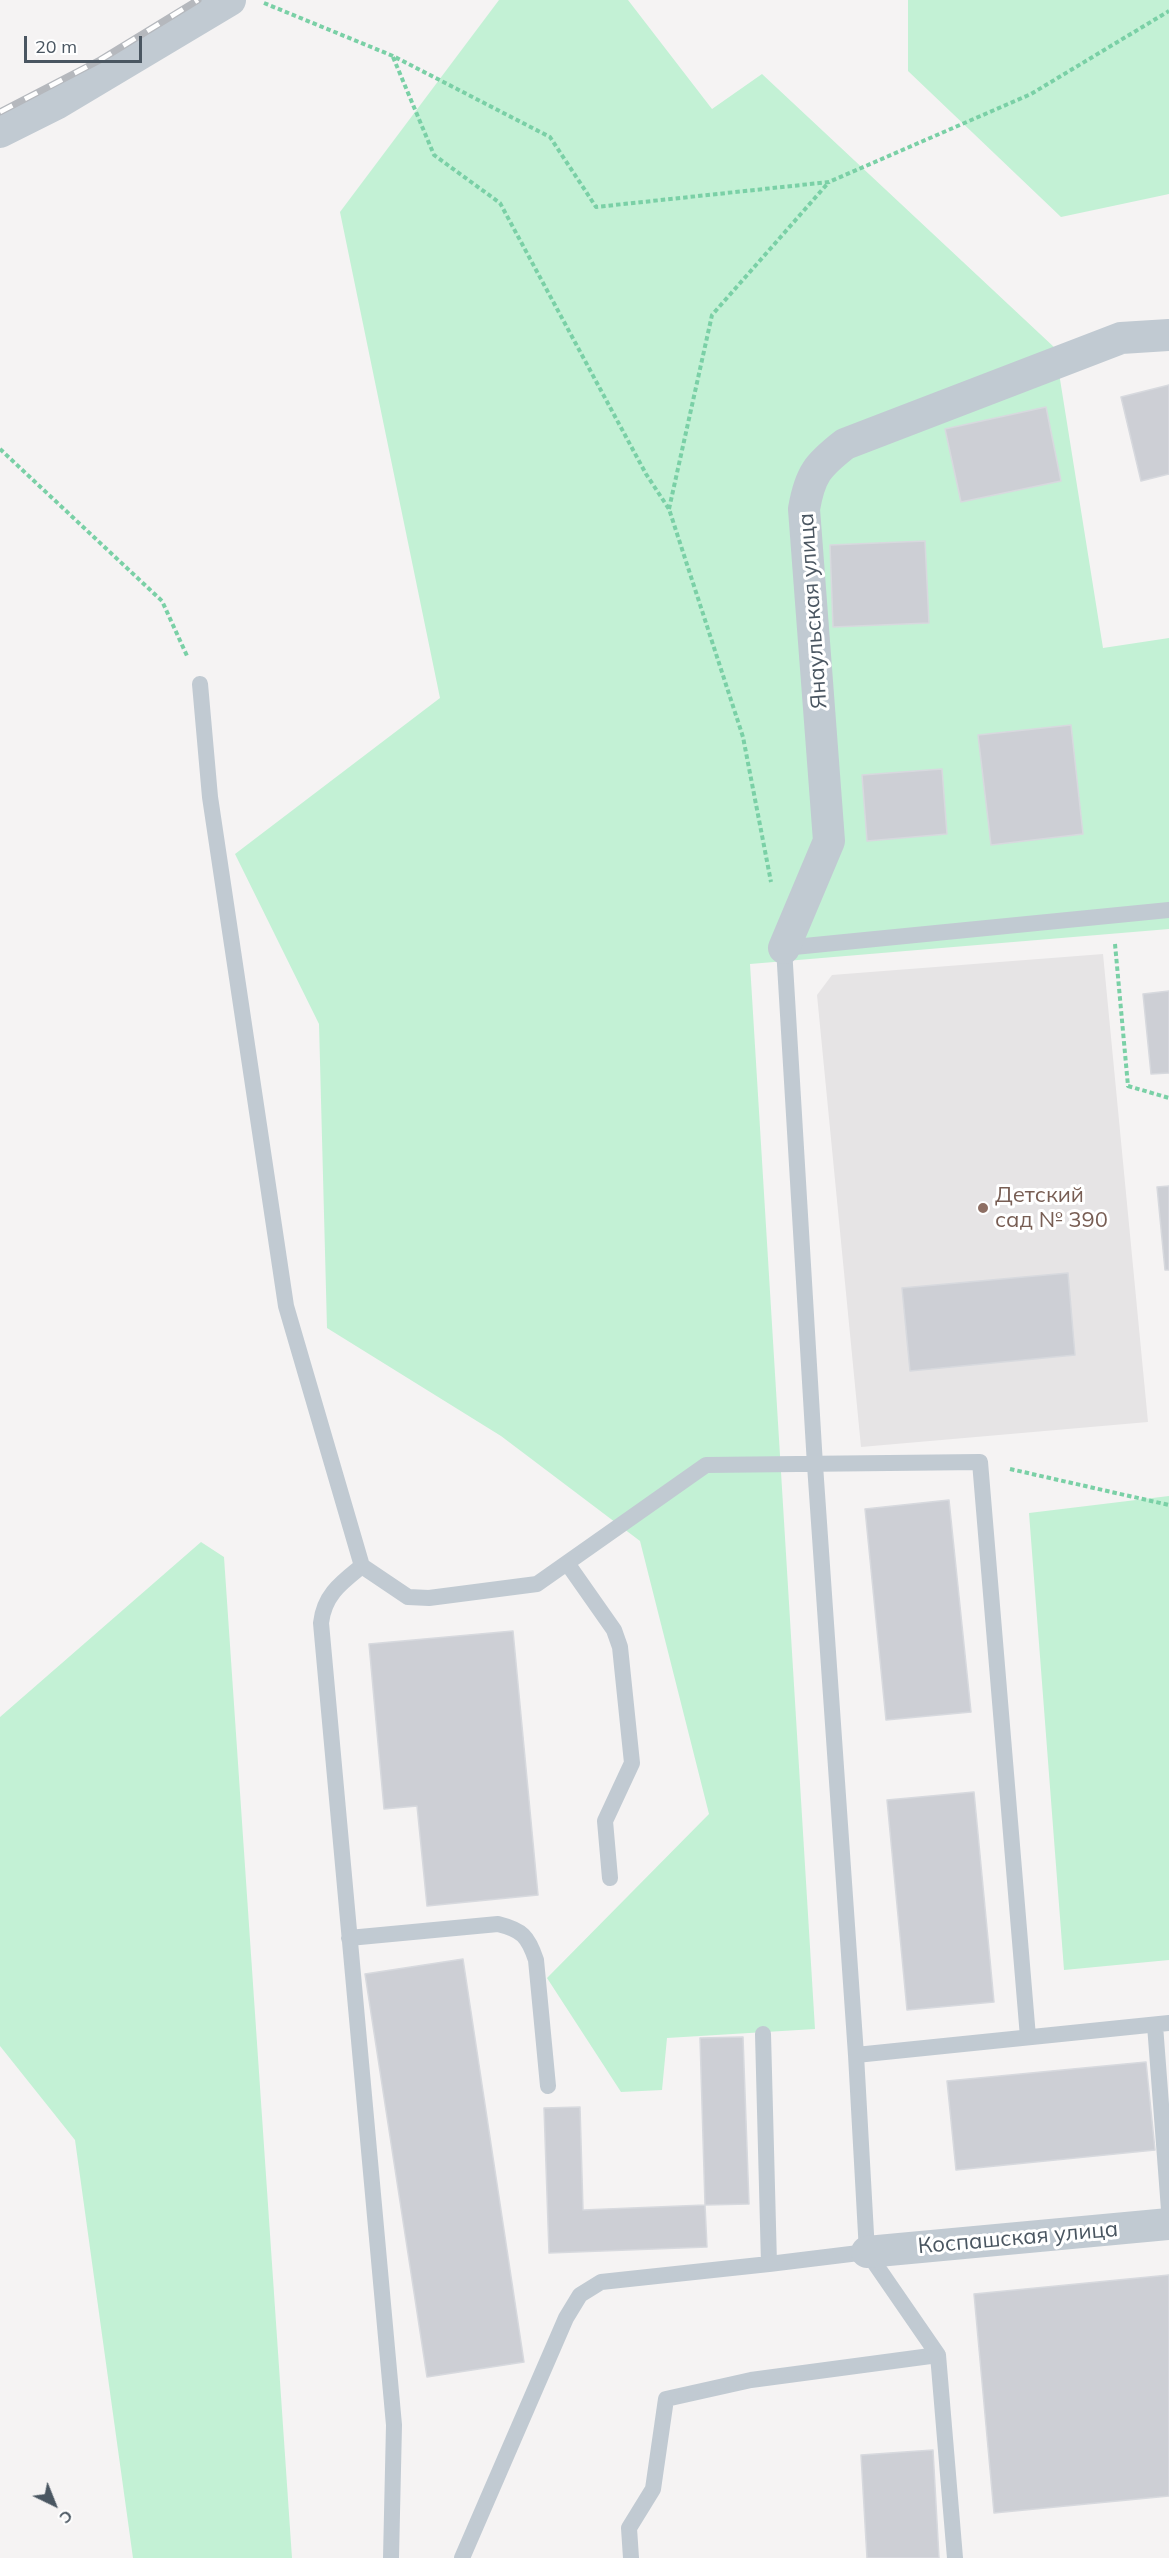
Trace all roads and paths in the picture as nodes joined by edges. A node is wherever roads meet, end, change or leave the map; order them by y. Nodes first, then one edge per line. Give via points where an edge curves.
1 (230, 0) edge
2 (258, 0) edge
3 (1169, 11) edge
4 (393, 56) junction
5 (0, 132) edge
6 (829, 182) junction
7 (1169, 335) edge
8 (0, 449) edge
9 (669, 509) junction
10 (200, 684) joint
11 (772, 890) dead end
12 (1169, 910) edge
13 (1113, 916) junction
14 (784, 948) junction
15 (1169, 1098) edge
16 (980, 1462) junction
17 (815, 1465) junction
18 (1169, 1504) edge
19 (567, 1563) junction
20 (362, 1566) junction
21 (610, 1878) dead end
22 (349, 1938) junction
23 (1162, 2024) edge
24 (763, 2034) dead end
25 (1028, 2037) junction
26 (856, 2055) junction
27 (548, 2086) dead end
28 (1169, 2210) edge
29 (1169, 2224) edge
30 (867, 2252) junction
31 (769, 2264) junction
32 (938, 2355) junction
33 (391, 2558) edge
34 (462, 2558) edge
35 (631, 2558) edge
36 (955, 2558) edge

1 - 5 street via 56,104
2 - 4 path
3 - 6 path via 1031,94
4 - 6 path via 550,137 596,207
4 - 9 path via 434,155 500,203 646,474
6 - 9 path via 712,315
7 - 14 street, Янаульская улица via 1121,338 845,444 822,462 808,487 804,508 829,841
8 - 10 path via 162,601
9 - 11 path via 744,737
10 - 20 lane via 210,797 286,1306
12 - 13 lane
13 - 14 lane
13 - 15 path via 1128,1086
14 - 17 lane
16 - 17 lane
16 - 18 path
16 - 25 lane
17 - 19 lane via 706,1465
17 - 26 lane
19 - 20 lane via 537,1584 429,1598 408,1597
19 - 21 lane via 614,1630 623,1666 632,1763 605,1821
20 - 22 lane via 328,1597 321,1623
22 - 27 lane via 498,1924 515,1929 530,1942 536,1960
22 - 33 lane via 394,2425
23 - 25 lane
23 - 28 lane
24 - 31 lane
25 - 26 lane
26 - 30 lane
29 - 30 street, Коспашская улица
30 - 31 lane
30 - 32 lane
31 - 34 lane via 601,2282 580,2295 566,2318
32 - 35 lane via 751,2380 666,2399 653,2489 629,2528
32 - 36 lane

